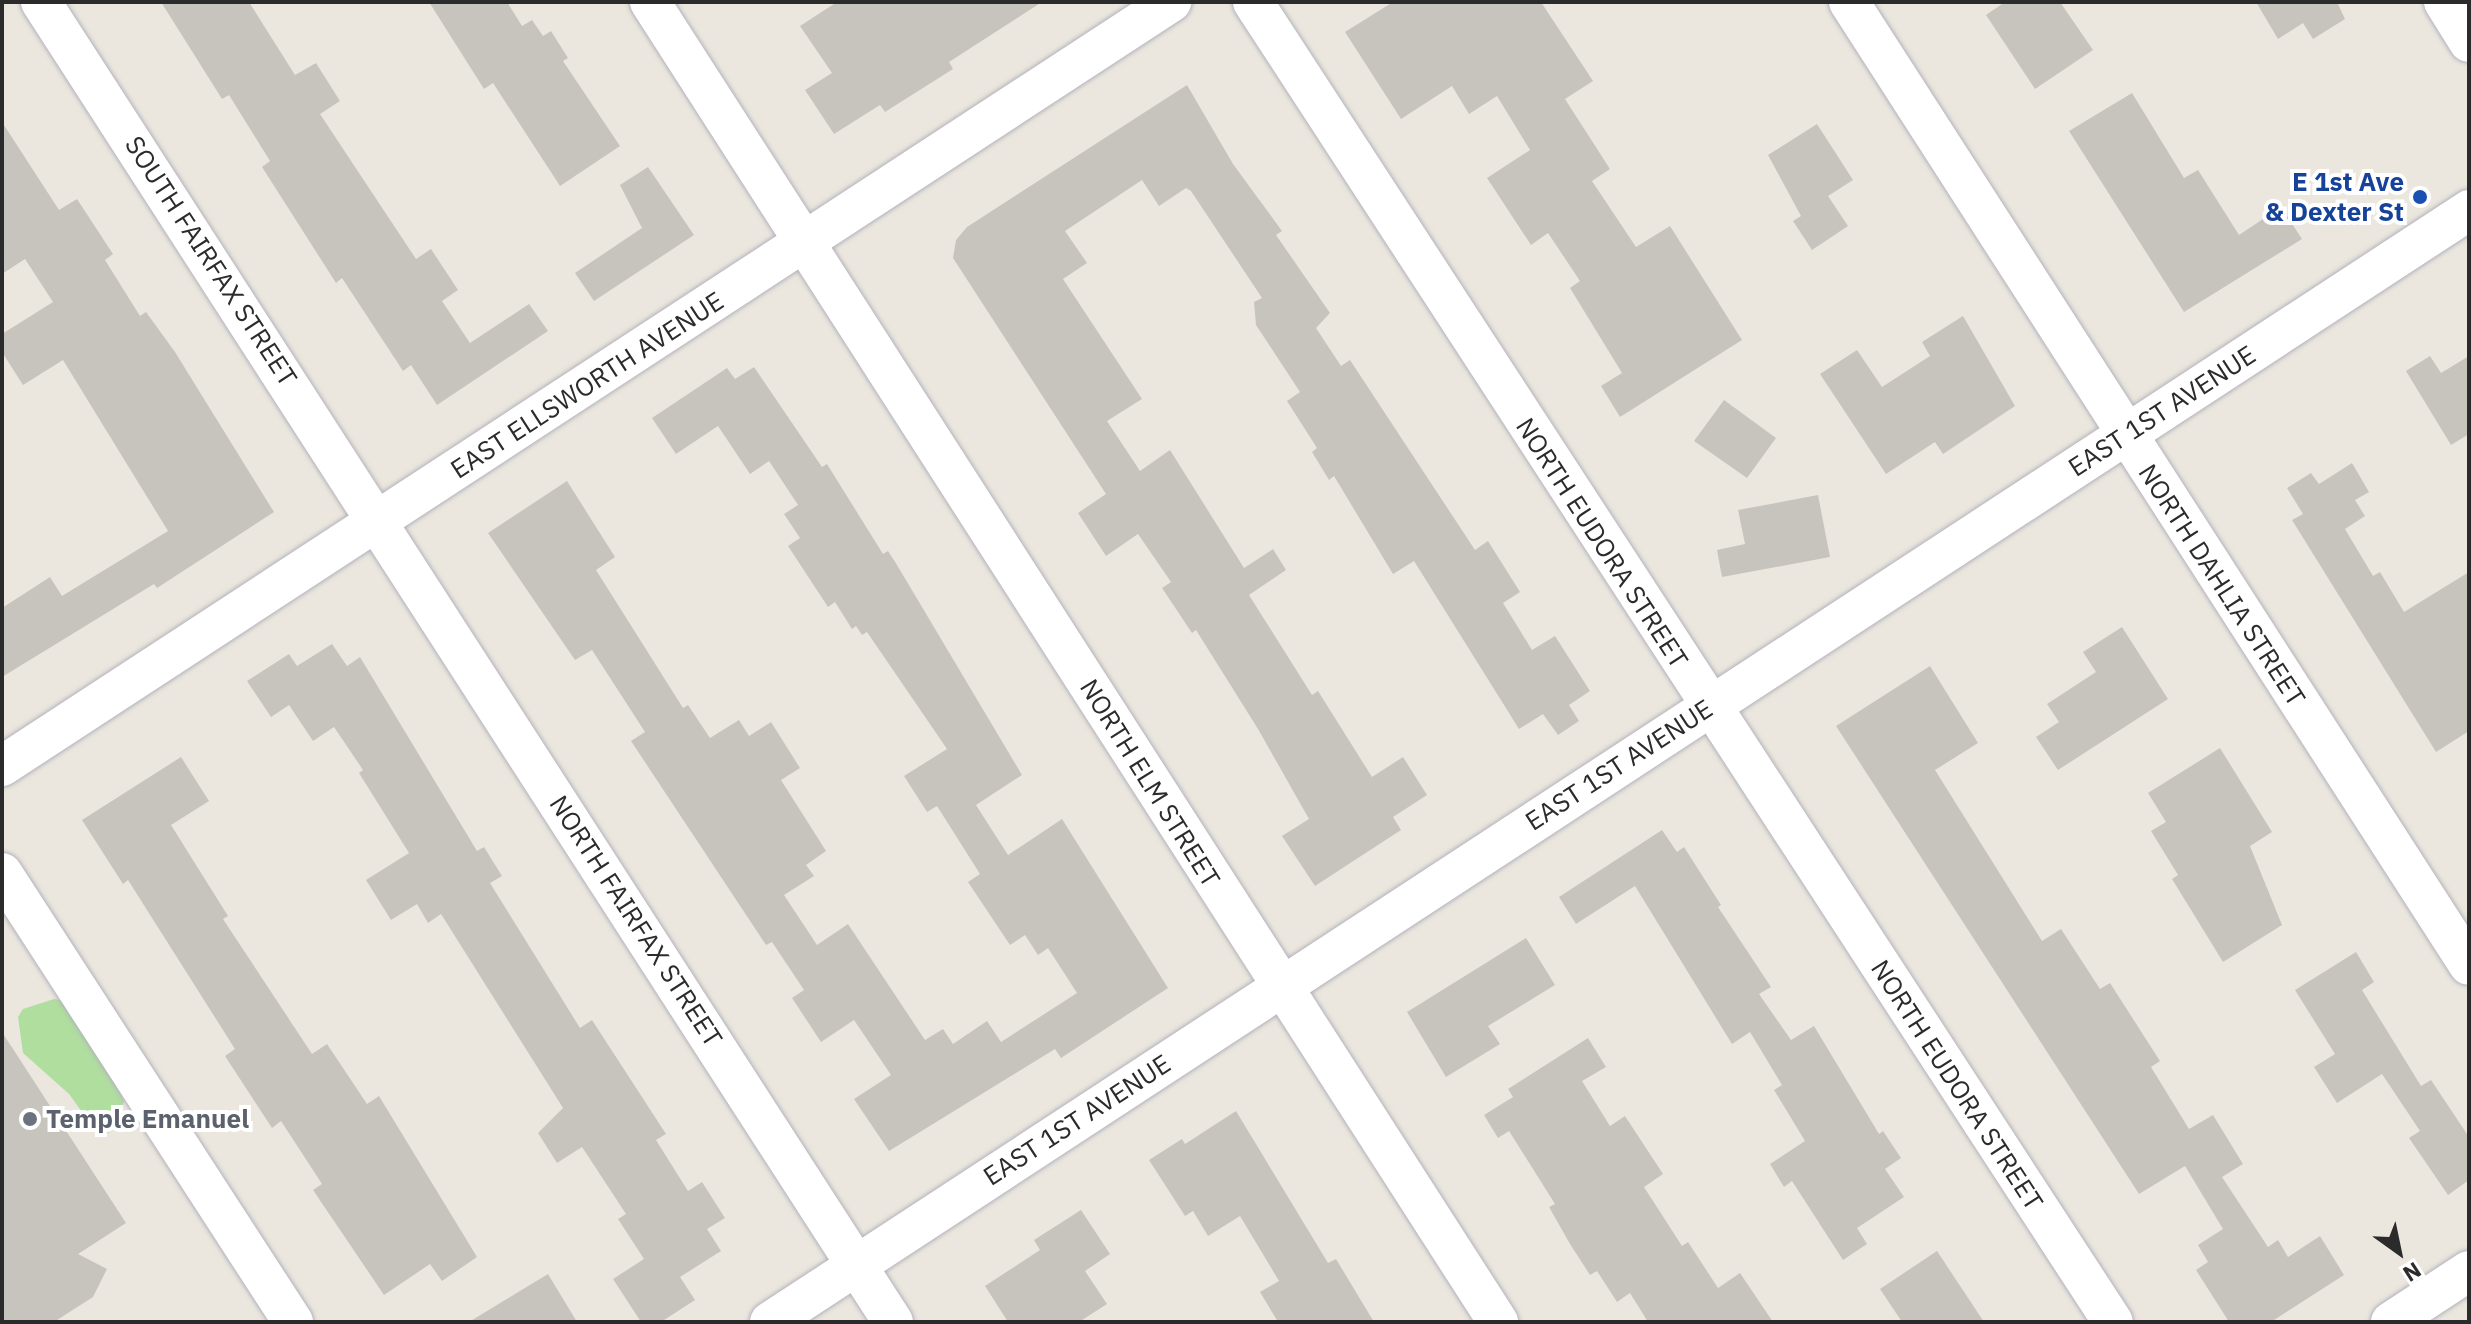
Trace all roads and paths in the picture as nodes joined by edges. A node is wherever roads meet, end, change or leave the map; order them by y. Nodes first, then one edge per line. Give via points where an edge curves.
1 (41, 2) edge
2 (650, 2) edge
3 (1171, 2) edge
4 (1253, 2) edge
5 (1849, 2) edge
6 (2444, 2) edge
7 (2469, 42) edge
8 (2469, 210) edge
9 (806, 241) junction
10 (2125, 435) junction
11 (380, 520) junction
12 (1709, 707) junction
13 (2, 766) edge
14 (2, 873) edge
15 (2469, 965) edge
16 (1279, 987) junction
17 (856, 1265) junction
18 (2469, 1271) edge
19 (293, 1322) edge
20 (770, 1322) edge
21 (893, 1322) edge
22 (1498, 1322) edge
23 (2113, 1322) edge
24 (2391, 1322) edge

1 - 11 street, SOUTH FAIRFAX STREET
2 - 9 street, NORTH ELM STREET
3 - 9 street, EAST ELLSWORTH AVENUE
4 - 12 street, NORTH EUDORA STREET
5 - 10 street, NORTH DAHLIA STREET
6 - 7 street
8 - 10 street, EAST 1ST AVENUE
9 - 11 street, EAST ELLSWORTH AVENUE
9 - 16 street, NORTH ELM STREET
10 - 12 street, EAST 1ST AVENUE
10 - 15 street, NORTH DAHLIA STREET
11 - 13 street, EAST ELLSWORTH AVENUE
11 - 17 street, NORTH FAIRFAX STREET
12 - 16 street, EAST 1ST AVENUE
12 - 23 street, NORTH EUDORA STREET
14 - 19 street
16 - 17 street, EAST 1ST AVENUE
16 - 22 street, NORTH ELM STREET
17 - 20 street, EAST 1ST AVENUE
17 - 21 street, NORTH FAIRFAX STREET
18 - 24 street

